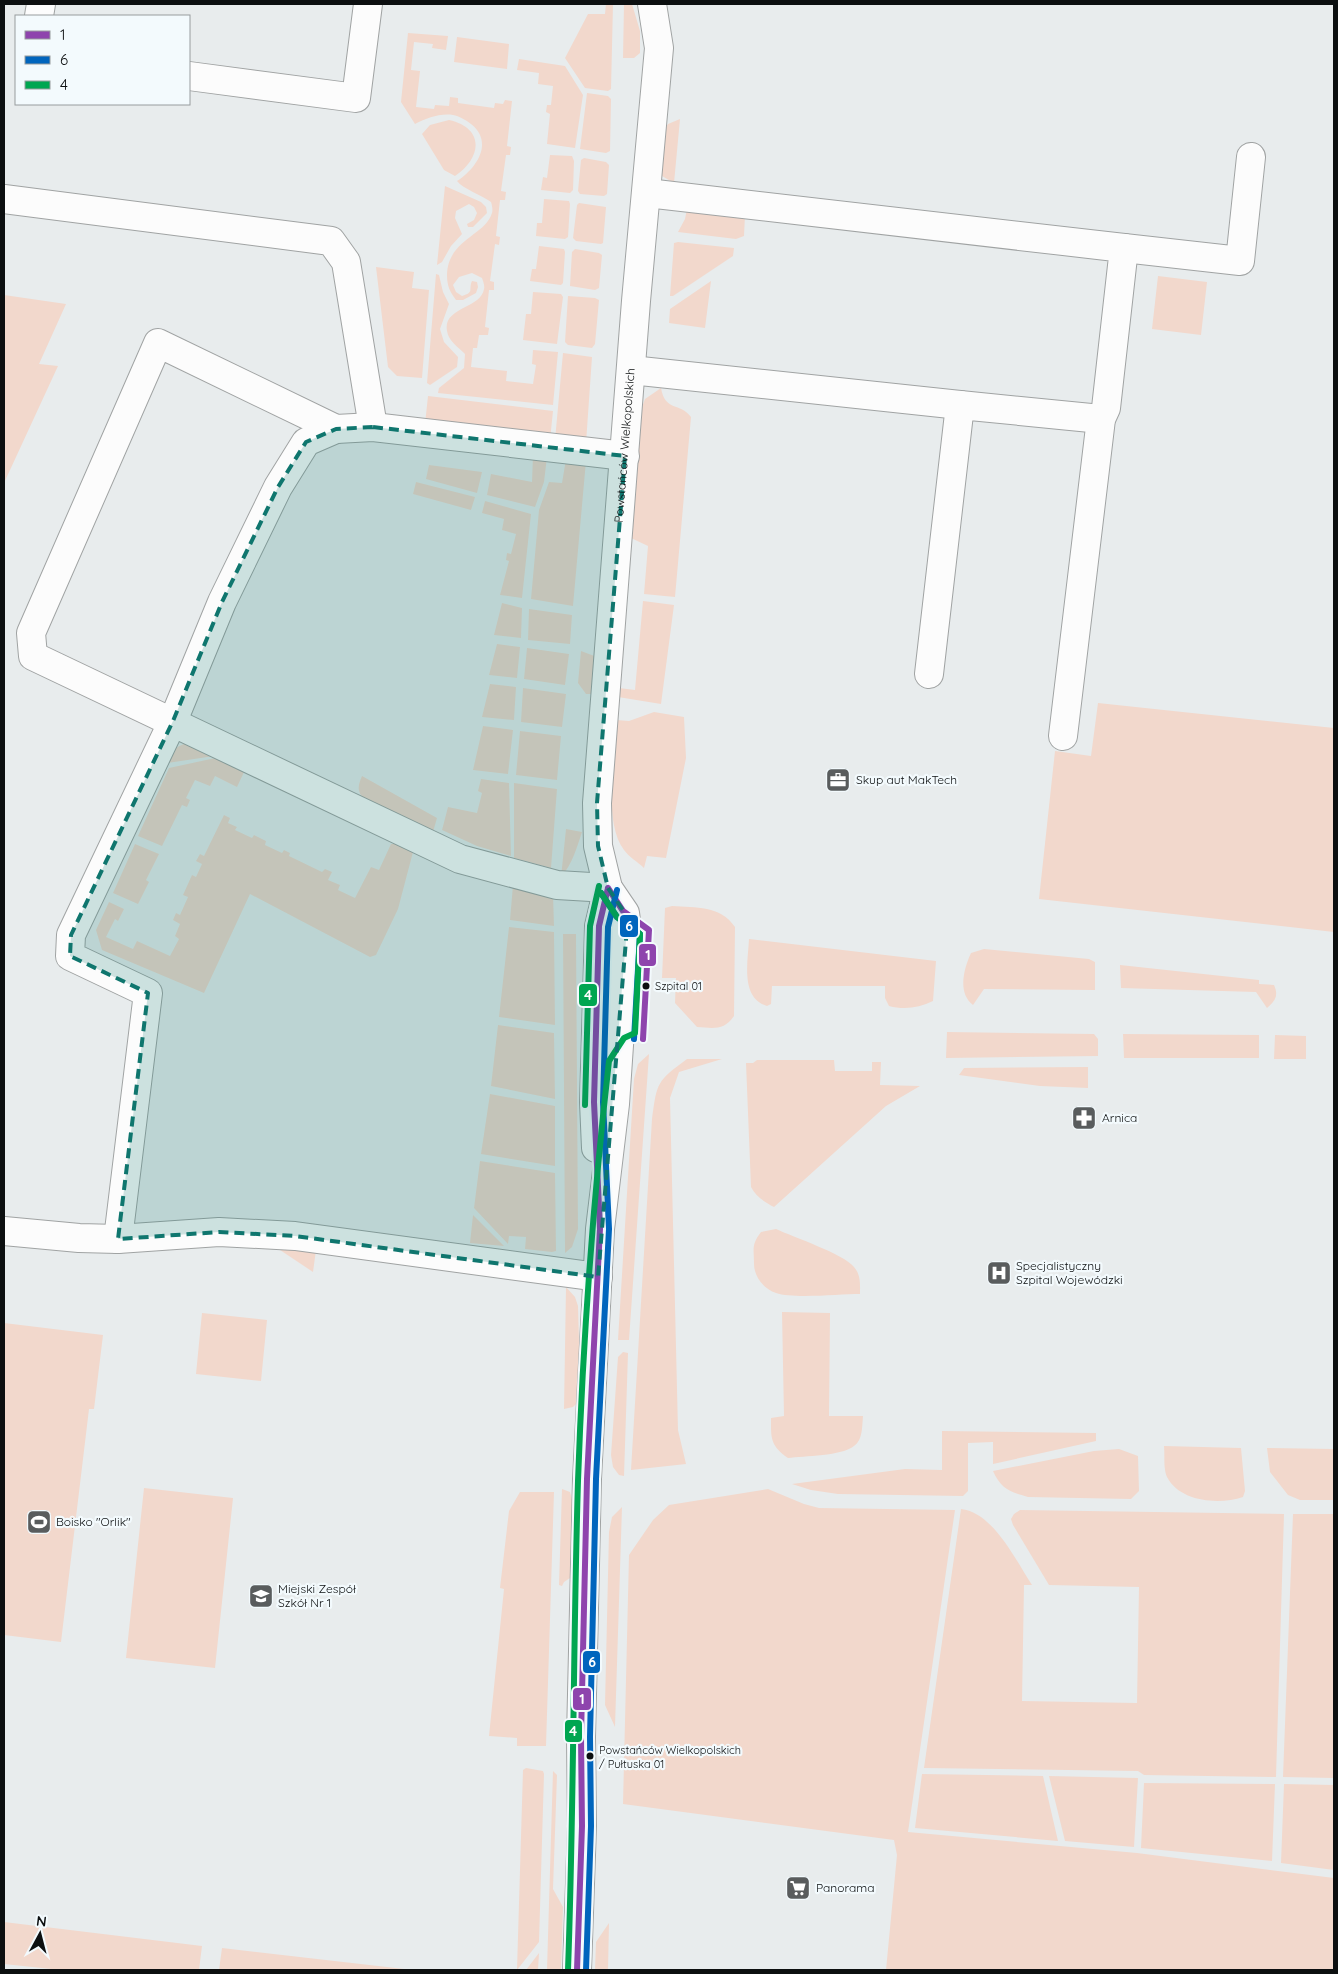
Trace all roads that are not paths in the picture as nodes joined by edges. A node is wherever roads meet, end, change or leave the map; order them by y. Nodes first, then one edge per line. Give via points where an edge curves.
1 (368, 4) edge
2 (652, 4) edge
3 (190, 76) edge
4 (1251, 157) dead end
5 (647, 193) junction
6 (4, 199) edge
7 (1124, 248) junction
8 (631, 370) junction
9 (960, 405) junction
10 (1100, 419) junction
11 (373, 427) junction
12 (336, 429) junction
13 (625, 456) junction
14 (929, 674) dead end
15 (173, 721) junction
16 (1063, 736) dead end
17 (608, 888) junction
18 (4, 1231) edge
19 (118, 1239) junction
20 (598, 1277) junction
21 (577, 1970) edge

1 - 3 street via 356,98
2 - 5 street, Powstańców Wielkopolskich via 659,48
4 - 7 street via 1240,261
5 - 7 street
5 - 8 street, Powstańców Wielkopolskich
6 - 11 street via 331,241 346,262
7 - 10 street via 1106,408
8 - 9 street
8 - 13 street, Powstańców Wielkopolskich
9 - 10 street
9 - 14 street
10 - 16 street
11 - 12 street
11 - 13 street
12 - 15 street via 306,442 278,487 222,602
12 - 15 street via 158,343 31,633 32,656
13 - 17 street, Powstańców Wielkopolskich via 598,803 598,846
15 - 17 street via 460,859 557,885
15 - 19 street via 71,935 70,956 148,993
17 - 20 street, Powstańców Wielkopolskich via 599,926 594,1102 600,1229
18 - 19 street
19 - 20 street via 219,1232 296,1236
20 - 21 street, Powstańców Wielkopolskich via 587,1479

